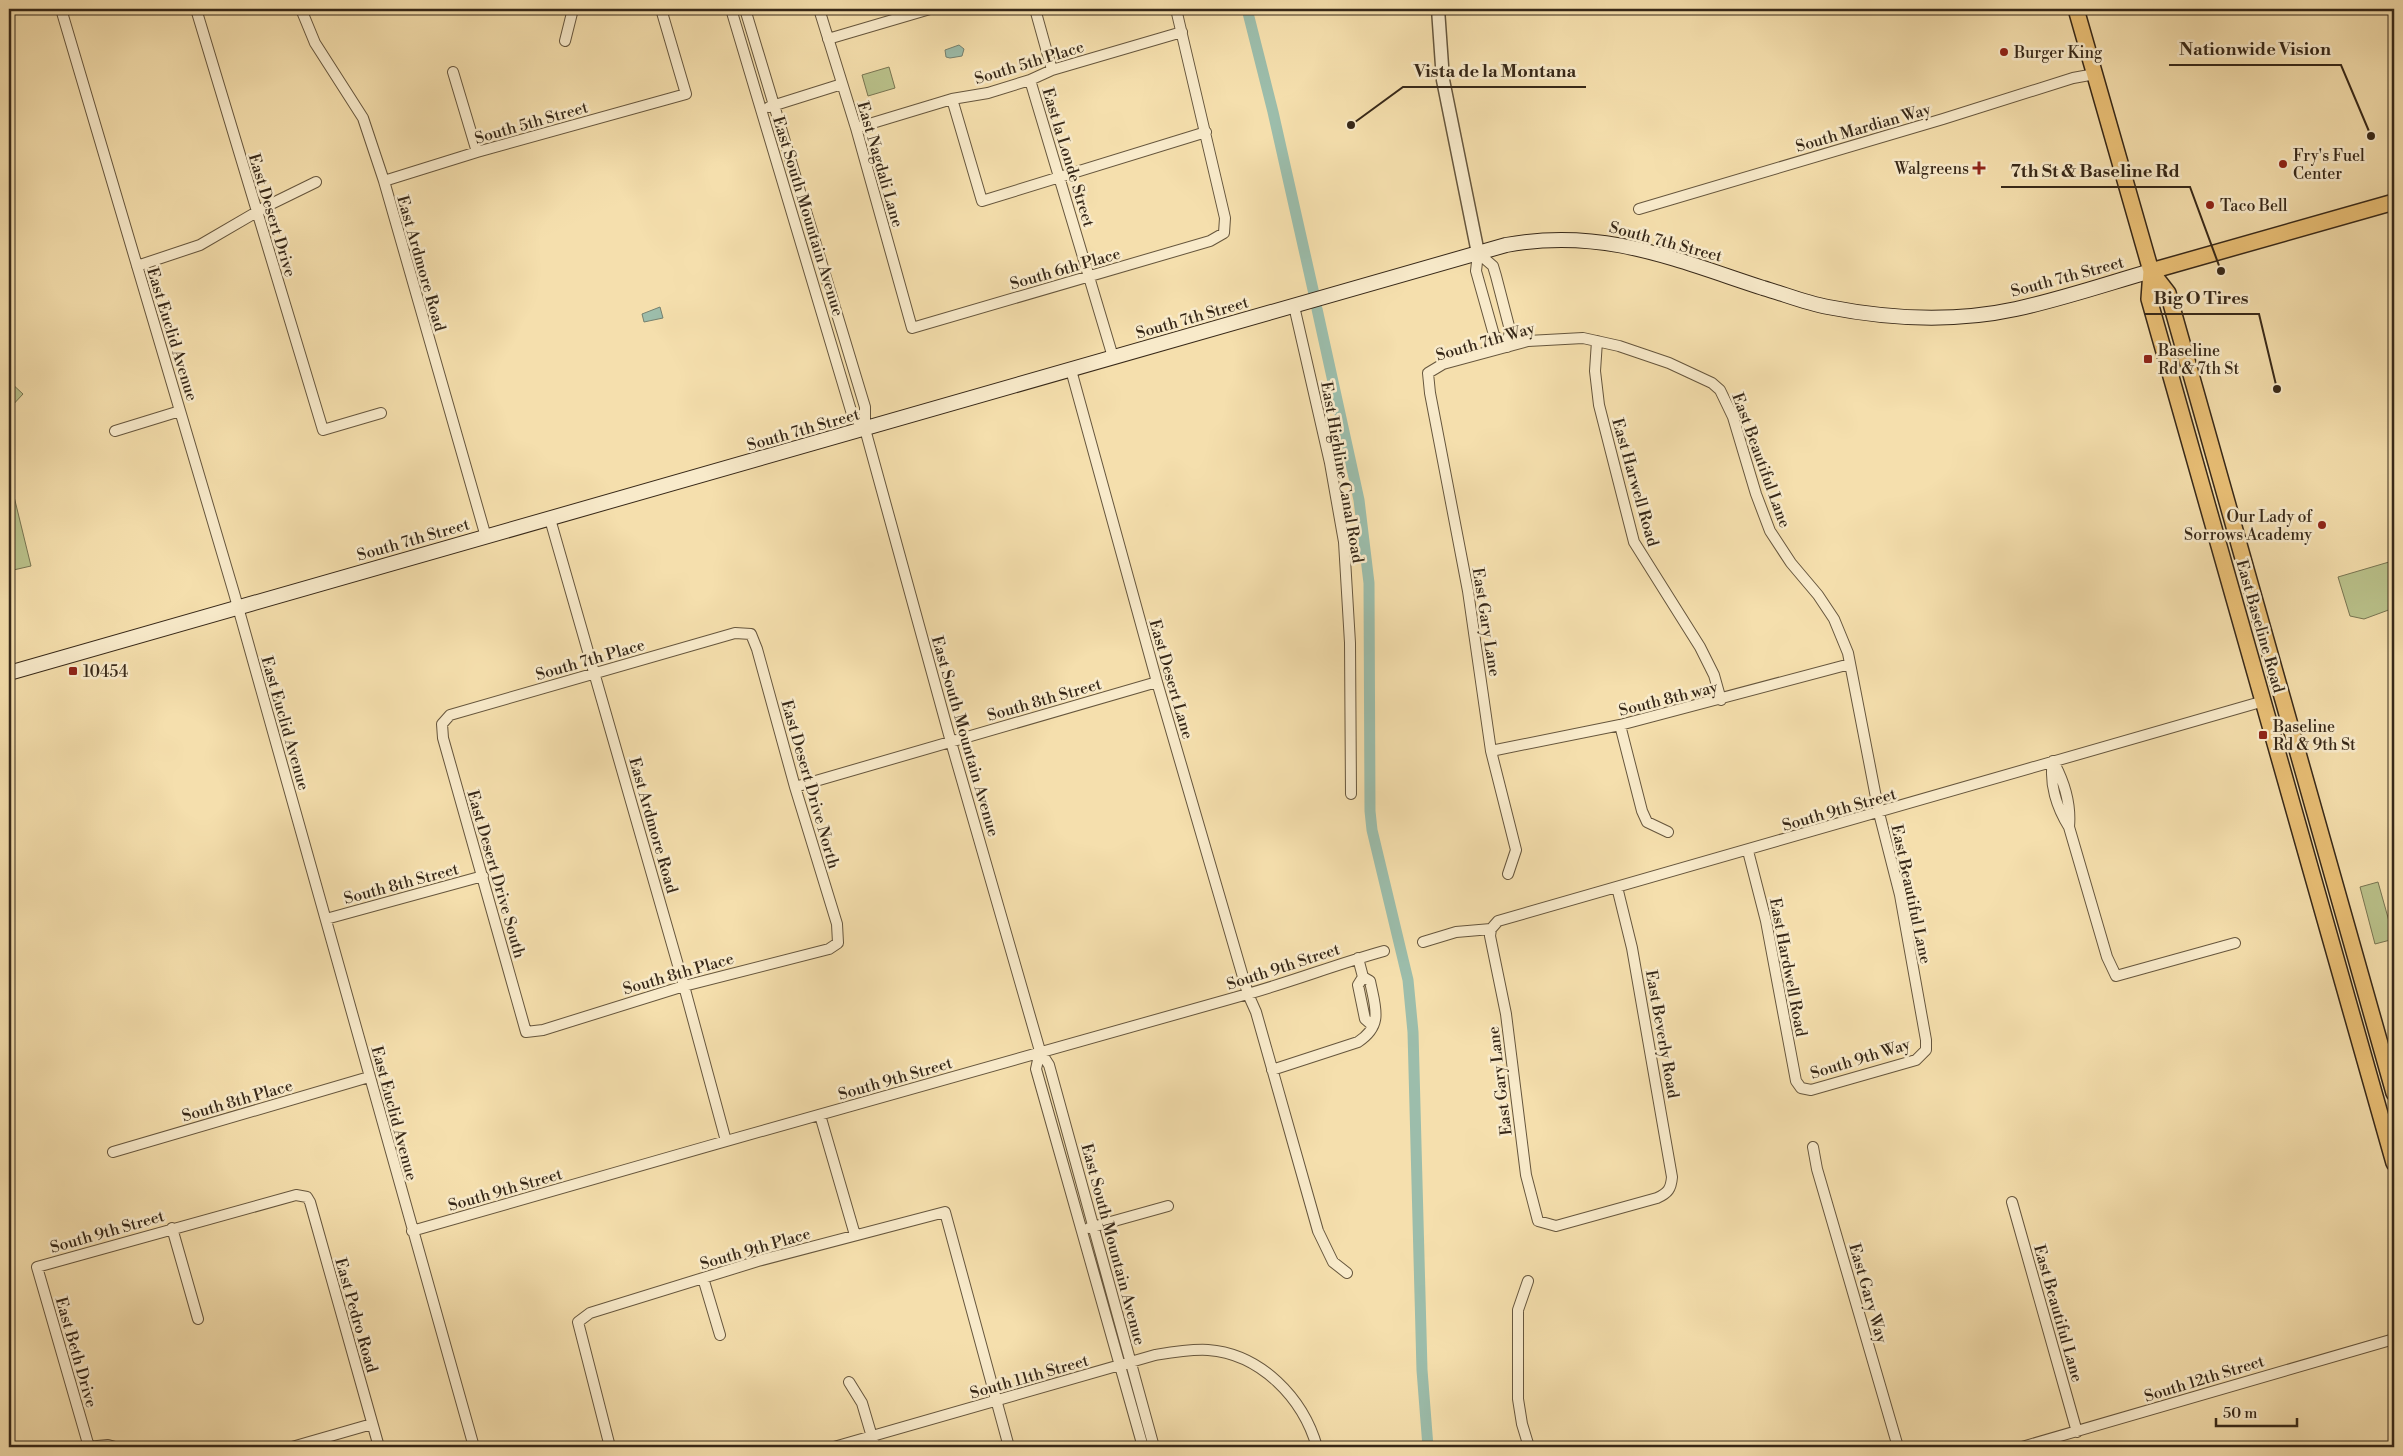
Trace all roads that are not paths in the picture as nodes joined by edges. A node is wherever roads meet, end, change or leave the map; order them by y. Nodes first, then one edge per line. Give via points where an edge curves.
1 (61, 9) edge
2 (196, 9) edge
3 (301, 9) edge
4 (573, 9) edge
5 (661, 9) edge
6 (731, 9) edge
7 (745, 9) edge
8 (819, 9) edge
9 (928, 9) edge
10 (1035, 9) edge
11 (1176, 9) edge
12 (1438, 9) edge
13 (2076, 9) edge
14 (1182, 32) junction
15 (828, 39) junction
16 (565, 42) dead end
17 (1052, 70) junction
18 (453, 72) dead end
19 (2095, 74) junction
20 (1030, 80) junction
21 (842, 84) junction
22 (952, 99) junction
23 (774, 105) junction
24 (761, 109) junction
25 (856, 128) junction
26 (1206, 132) junction
27 (477, 152) junction
28 (1060, 176) junction
29 (384, 181) junction
30 (316, 182) dead end
31 (2394, 202) edge
32 (1639, 209) dead end
33 (257, 212) junction
34 (1478, 254) junction
35 (137, 266) junction
36 (2151, 271) junction
37 (1090, 276) junction
38 (1294, 306) junction
39 (1505, 309) junction
40 (1488, 314) junction
41 (912, 328) joint
42 (1598, 341) junction
43 (1507, 347) junction
44 (1113, 358) junction
45 (1071, 370) junction
46 (1428, 374) joint
47 (1720, 390) joint
48 (180, 411) junction
49 (382, 413) dead end
50 (865, 429) junction
51 (114, 431) dead end
52 (2224, 491) junction
53 (2206, 496) junction
54 (550, 519) junction
55 (486, 537) junction
56 (238, 607) junction
57 (751, 634) joint
58 (1850, 664) junction
59 (595, 672) junction
60 (9, 673) edge
61 (1157, 682) junction
62 (2282, 696) junction
63 (1722, 700) junction
64 (2264, 701) junction
65 (442, 724) joint
66 (1620, 725) junction
67 (951, 742) junction
68 (1490, 751) junction
69 (2053, 761) junction
70 (796, 787) junction
71 (1351, 794) dead end
72 (1879, 813) junction
73 (1668, 832) dead end
74 (1748, 851) junction
75 (1508, 874) dead end
76 (484, 876) junction
77 (1617, 887) junction
78 (326, 919) junction
79 (1491, 929) junction
80 (1423, 942) dead end
81 (838, 943) joint
82 (2235, 943) dead end
83 (1384, 951) dead end
84 (1358, 958) junction
85 (2357, 960) junction
86 (2339, 966) junction
87 (1363, 977) junction
88 (684, 986) junction
89 (1248, 994) junction
90 (1374, 999) junction
91 (1362, 1002) junction
92 (1373, 1026) junction
93 (526, 1032) joint
94 (1926, 1050) joint
95 (1040, 1051) junction
96 (1272, 1070) junction
97 (370, 1077) junction
98 (1802, 1088) joint
99 (2394, 1093) edge
100 (820, 1115) junction
101 (726, 1141) junction
102 (1813, 1147) dead end
103 (113, 1152) dead end
104 (2394, 1163) edge
105 (301, 1195) joint
106 (2012, 1202) dead end
107 (1168, 1206) dead end
108 (1546, 1224) joint
109 (1094, 1226) junction
110 (172, 1228) junction
111 (1082, 1230) junction
112 (412, 1231) junction
113 (855, 1235) junction
114 (37, 1266) joint
115 (1347, 1273) dead end
116 (703, 1278) junction
117 (1528, 1281) dead end
118 (198, 1319) dead end
119 (720, 1335) dead end
120 (2394, 1338) edge
121 (1126, 1364) junction
122 (848, 1382) dead end
123 (996, 1401) junction
124 (372, 1424) junction
125 (2077, 1432) junction
126 (872, 1436) junction
127 (88, 1447) edge
128 (114, 1447) edge
129 (292, 1447) edge
130 (379, 1447) edge
131 (474, 1447) edge
132 (610, 1447) edge
133 (834, 1447) edge
134 (875, 1447) edge
135 (1009, 1447) edge
136 (1143, 1447) edge
137 (1154, 1447) edge
138 (1316, 1447) edge
139 (1529, 1447) edge
140 (1898, 1447) edge
141 (2022, 1447) edge

1 - 35 street, East Euclid Avenue
2 - 33 street, East Desert Drive
3 - 29 street, East Ardmore Road via 315,43 363,118
4 - 16 street
5 - 27 street, South 5th Street via 686,94
6 - 24 street, East South Mountain Avenue
7 - 23 street, East South Mountain Avenue
8 - 15 street, East Nagdali Lane
9 - 15 street
10 - 17 street, East la Londe Street
11 - 14 street
12 - 34 street via 1443,80
13 - 19 main road, East Baseline Road
14 - 17 street, South 5th Place
14 - 26 street
15 - 21 street, East Nagdali Lane
17 - 20 street, South 5th Place
18 - 27 street
19 - 32 street, South Mardian Way
19 - 36 main road, East Baseline Road
20 - 22 street, South 5th Place via 988,93
20 - 28 street, East la Londe Street
21 - 23 street
21 - 25 street, East Nagdali Lane
22 - 25 street, South 5th Place
22 - 28 street via 982,201
23 - 24 street
23 - 50 street, East South Mountain Avenue via 865,408
24 - 50 street, East South Mountain Avenue via 852,414
25 - 41 street, East Nagdali Lane
26 - 28 street
26 - 37 street, South 6th Place via 1225,218 1224,233 1210,241
27 - 29 street, South 5th Street
28 - 37 street, East la Londe Street
29 - 55 street, East Ardmore Road
30 - 33 street
31 - 36 main road, South 7th Street
33 - 35 street via 200,245
33 - 49 street, East Desert Drive via 323,430
34 - 36 main road, South 7th Street via 1506,245 1549,239 1604,242 1674,259 1826,307 1920,317 2015,309
34 - 38 main road, South 7th Street
34 - 39 street via 1493,266
34 - 40 street via 1476,271
35 - 48 street, East Euclid Avenue
36 - 52 main road, East Baseline Road via 2168,292
36 - 53 main road, East Baseline Road via 2150,299
37 - 41 street, South 6th Place
37 - 44 street, East la Londe Street
38 - 44 main road, South 7th Street
38 - 71 street, East Highline Canal Road via 1328,454 1344,542 1350,643
39 - 40 street
39 - 43 street via 1510,330
40 - 43 street via 1494,335
42 - 43 street, South 7th Way via 1548,339
42 - 47 street, South 7th Way via 1669,363
42 - 63 street, East Harwell Road via 1595,371 1599,405 1634,542 1700,647
43 - 46 street, South 7th Way via 1443,364
44 - 45 main road, South 7th Street
45 - 50 main road, South 7th Street
45 - 61 street, East Desert Lane
46 - 68 street, East Gary Lane via 1468,591
47 - 58 street, East Beautiful Lane via 1733,418 1770,531 1790,563 1834,619
48 - 51 street
48 - 56 street, East Euclid Avenue
50 - 54 main road, South 7th Street
50 - 67 street, East South Mountain Avenue
52 - 53 main road
52 - 62 main road, East Baseline Road
53 - 64 main road, East Baseline Road
54 - 55 main road, South 7th Street
54 - 59 street, East Ardmore Road
55 - 56 main road, South 7th Street
56 - 60 main road, South 7th Street
56 - 78 street, East Euclid Avenue
57 - 59 street, South 7th Place via 735,633
57 - 70 street, East Desert Drive North
58 - 63 street, South 8th way
58 - 72 street, East Beautiful Lane
59 - 65 street, South 7th Place via 450,715
59 - 88 street, East Ardmore Road
61 - 67 street, South 8th Street
61 - 89 street, East Desert Lane
62 - 64 main road
62 - 85 main road, East Baseline Road
63 - 66 street, South 8th way
64 - 69 street, South 9th Street
64 - 86 main road, East Baseline Road
65 - 76 street, East Desert Drive South via 443,738
66 - 68 street, South 8th way
66 - 73 street via 1642,811 1647,822
67 - 70 street, South 8th Street
67 - 95 street, East South Mountain Avenue
68 - 75 street, East Gary Lane via 1516,850
69 - 72 street, South 9th Street
69 - 82 street via 2050,776 2069,827 2107,957 2116,976
70 - 81 street, East Desert Drive North via 837,924
72 - 74 street, South 9th Street
72 - 94 street, East Beautiful Lane via 1900,895
74 - 77 street, South 9th Street
74 - 98 street, East Hardwell Road via 1766,921 1792,1068
76 - 78 street, South 8th Street
76 - 93 street, East Desert Drive South
77 - 79 street, South 9th Street via 1498,921
77 - 108 street, East Beverly Road via 1641,995 1671,1187 1657,1198 1556,1226
78 - 97 street, East Euclid Avenue
79 - 80 street, South 9th Street via 1456,932
79 - 108 street, East Gary Lane via 1506,1014 1526,1175 1538,1221
81 - 88 street, South 8th Place via 829,949
83 - 84 street, South 9th Street
84 - 87 street
84 - 89 street, South 9th Street
85 - 86 main road
85 - 99 main road, East Baseline Road
86 - 104 main road, East Baseline Road
87 - 90 street via 1370,982
87 - 91 street via 1358,985
88 - 93 street, South 8th Place via 543,1030
88 - 101 street, East Ardmore Road
89 - 95 street, South 9th Street
89 - 96 street, East Desert Lane
90 - 91 street
90 - 92 street via 1377,1015
91 - 92 street via 1365,1019
92 - 96 street via 1358,1042
94 - 98 street, South 9th Way via 1916,1060 1810,1090
95 - 100 street, South 9th Street
95 - 109 street, East South Mountain Avenue via 1049,1065
95 - 111 street, East South Mountain Avenue via 1036,1069
96 - 115 street, East Desert Lane via 1318,1231 1333,1262
97 - 103 street, South 8th Place
97 - 112 street, East Euclid Avenue
100 - 101 street, South 9th Street
100 - 113 street
101 - 112 street, South 9th Street
102 - 140 street, East Gary Way
105 - 110 street, South 9th Street
105 - 124 street, East Pedro Road via 310,1202
106 - 125 street, East Beautiful Lane
107 - 109 street
109 - 111 street
109 - 121 street, East South Mountain Avenue
110 - 114 street, South 9th Street
110 - 118 street
111 - 121 street, East South Mountain Avenue
112 - 131 street, East Euclid Avenue
113 - 116 street, South 9th Place
113 - 123 street, South 9th Place via 945,1212
114 - 127 street, East Beth Drive
116 - 119 street
116 - 132 street, South 9th Place via 590,1313 578,1322
117 - 139 street via 1518,1310 1518,1399
120 - 125 street, South 12th Street
121 - 123 street, South 11th Street
121 - 136 street, East South Mountain Avenue
121 - 137 street, East South Mountain Avenue
121 - 138 street, South 11th Street via 1182,1350 1210,1350 1234,1355 1276,1380 1298,1404
122 - 126 street via 862,1403
123 - 126 street, South 11th Street
123 - 135 street
124 - 129 street
124 - 130 street, East Pedro Road
125 - 141 street, South 12th Street
126 - 133 street, South 11th Street
126 - 134 street
127 - 128 street

